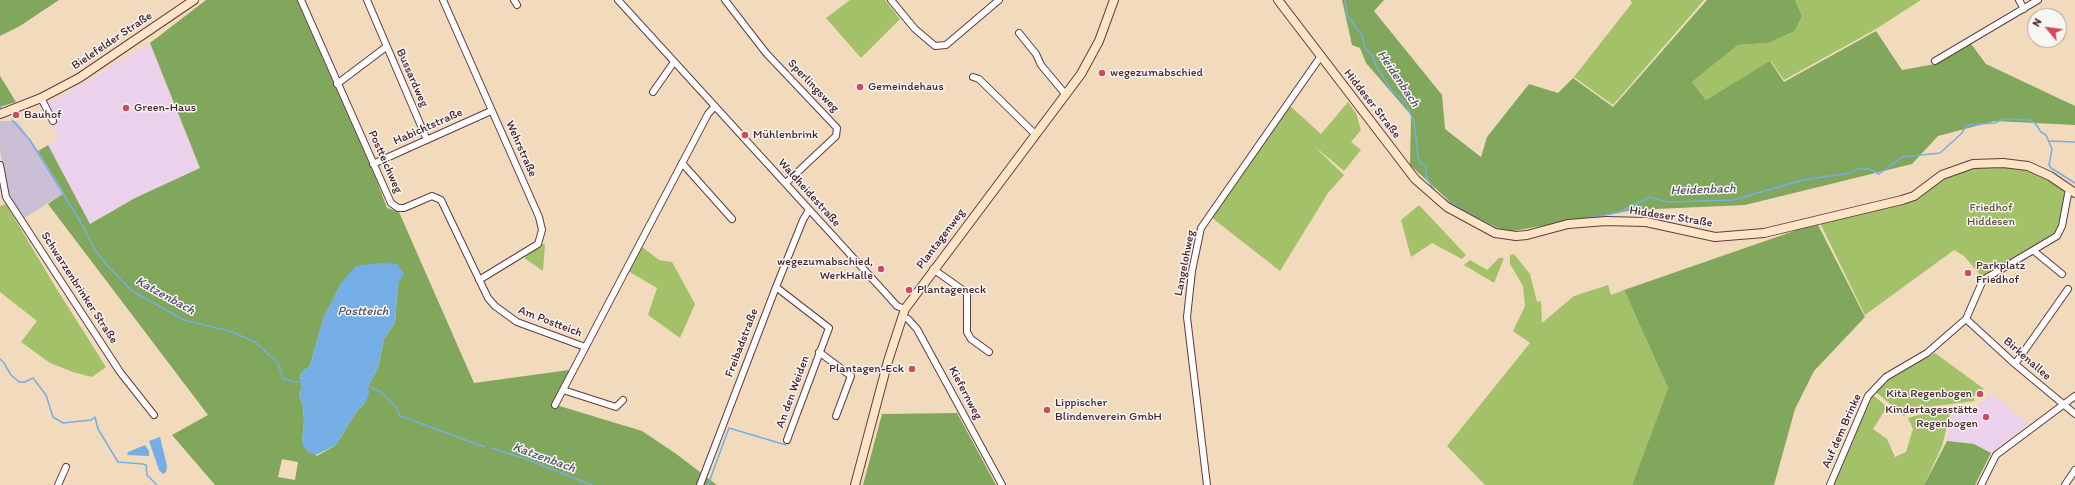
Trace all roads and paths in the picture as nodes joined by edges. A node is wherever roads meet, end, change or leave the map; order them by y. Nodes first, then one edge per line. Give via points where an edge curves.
1 (194, 0) edge
2 (300, 0) edge
3 (367, 0) edge
4 (443, 0) edge
5 (618, 0) edge
6 (725, 0) edge
7 (891, 0) edge
8 (999, 0) edge
9 (1114, 0) edge
10 (1278, 0) edge
11 (2019, 0) edge
12 (2038, 0) edge
13 (2024, 9) junction
14 (1019, 33) dead end
15 (386, 47) junction
16 (1321, 56) junction
17 (674, 62) junction
18 (1934, 62) dead end
19 (973, 77) dead end
20 (337, 84) junction
21 (654, 92) dead end
22 (1066, 95) junction
23 (41, 98) junction
24 (715, 106) junction
25 (491, 111) junction
26 (0, 114) edge
27 (53, 122) dead end
28 (1035, 134) junction
29 (427, 140) junction
30 (682, 163) junction
31 (373, 164) junction
32 (0, 165) edge
33 (786, 183) junction
34 (2072, 191) edge
35 (809, 210) junction
36 (732, 219) dead end
37 (2034, 251) junction
38 (933, 269) junction
39 (2062, 274) dead end
40 (479, 280) junction
41 (776, 287) junction
42 (2068, 289) dead end
43 (903, 313) junction
44 (1966, 318) junction
45 (585, 347) junction
46 (820, 352) junction
47 (989, 352) dead end
48 (2015, 364) junction
49 (562, 390) junction
50 (2075, 396) edge
51 (622, 400) dead end
52 (2063, 404) junction
53 (554, 405) dead end
54 (2075, 414) edge
55 (154, 416) dead end
56 (836, 416) dead end
57 (787, 440) dead end
58 (66, 467) dead end
59 (2075, 470) edge
60 (58, 485) edge
61 (700, 485) edge
62 (855, 485) edge
63 (1002, 485) edge
64 (1207, 485) edge
65 (1830, 485) edge
66 (1981, 485) edge
67 (2065, 485) edge

1 - 23 main road, Bielefelder Straße via 79,78
2 - 20 street, Postteichweg
3 - 15 street, Bussardweg
4 - 25 street, Wehrstraße
5 - 17 street, Waldheidestraße
6 - 33 street, Sperlingsweg via 766,53 837,128 836,136
7 - 8 street via 915,29 935,46 946,45
9 - 22 main road, Plantagenweg via 1093,53
10 - 16 main road, Hiddeser Straße
11 - 13 street
12 - 13 street
13 - 18 street
14 - 22 street
15 - 20 street, Bussardweg
15 - 29 street, Bussardweg
16 - 34 main road, Hiddeser Straße via 1402,162 1435,199 1460,215 1504,235 1527,235 1568,224 1604,221 1646,222 1715,237 1764,233 1914,196 1942,175 1973,164 2003,163 2028,166 2050,176
16 - 64 street, Langelohweg via 1201,228 1192,271 1187,317
17 - 21 street
17 - 24 street, Waldheidestraße
19 - 28 street via 996,94
20 - 31 street, Postteichweg
22 - 28 main road, Plantagenweg
23 - 26 main road, Bielefelder Straße
23 - 27 street
24 - 30 street via 708,114
24 - 33 street, Waldheidestraße
25 - 29 street, Habichtstraße
25 - 40 street, Wehrstraße via 539,217 542,230 538,244
28 - 38 main road, Plantagenweg
29 - 31 street, Habichtstraße
30 - 36 street
30 - 45 street
31 - 40 street, Postteichweg via 394,206 404,208 432,196 441,200
32 - 55 street, Schwarzenbrinker Straße via 6,196 120,372
33 - 35 street, Waldheidestraße
34 - 37 street, Auf dem Brinke via 2062,226 2056,236
35 - 41 street, Freibadstraße
35 - 43 street, Waldheidestraße
37 - 39 street
37 - 44 street, Auf dem Brinke via 1983,280
38 - 43 main road, Plantagenweg
38 - 47 street via 967,293 967,332 971,340
40 - 45 street, Am Postteich via 488,298 507,316
41 - 46 street, An den Weiden via 829,328
41 - 61 street, Freibadstraße
42 - 48 street
43 - 62 main road, Plantagenweg
43 - 63 street, Kiefernweg via 917,329
44 - 48 street, Birkenallee
44 - 65 street, Auf dem Brinke via 1924,355 1886,377 1868,396
45 - 49 street
46 - 56 street, An den Weiden via 851,376
46 - 57 street, An den Weiden
48 - 52 street, Birkenallee
49 - 51 street via 616,407
49 - 53 street
50 - 52 street
52 - 54 street, Birkenallee
52 - 66 street via 1996,455
58 - 60 street
59 - 67 street

